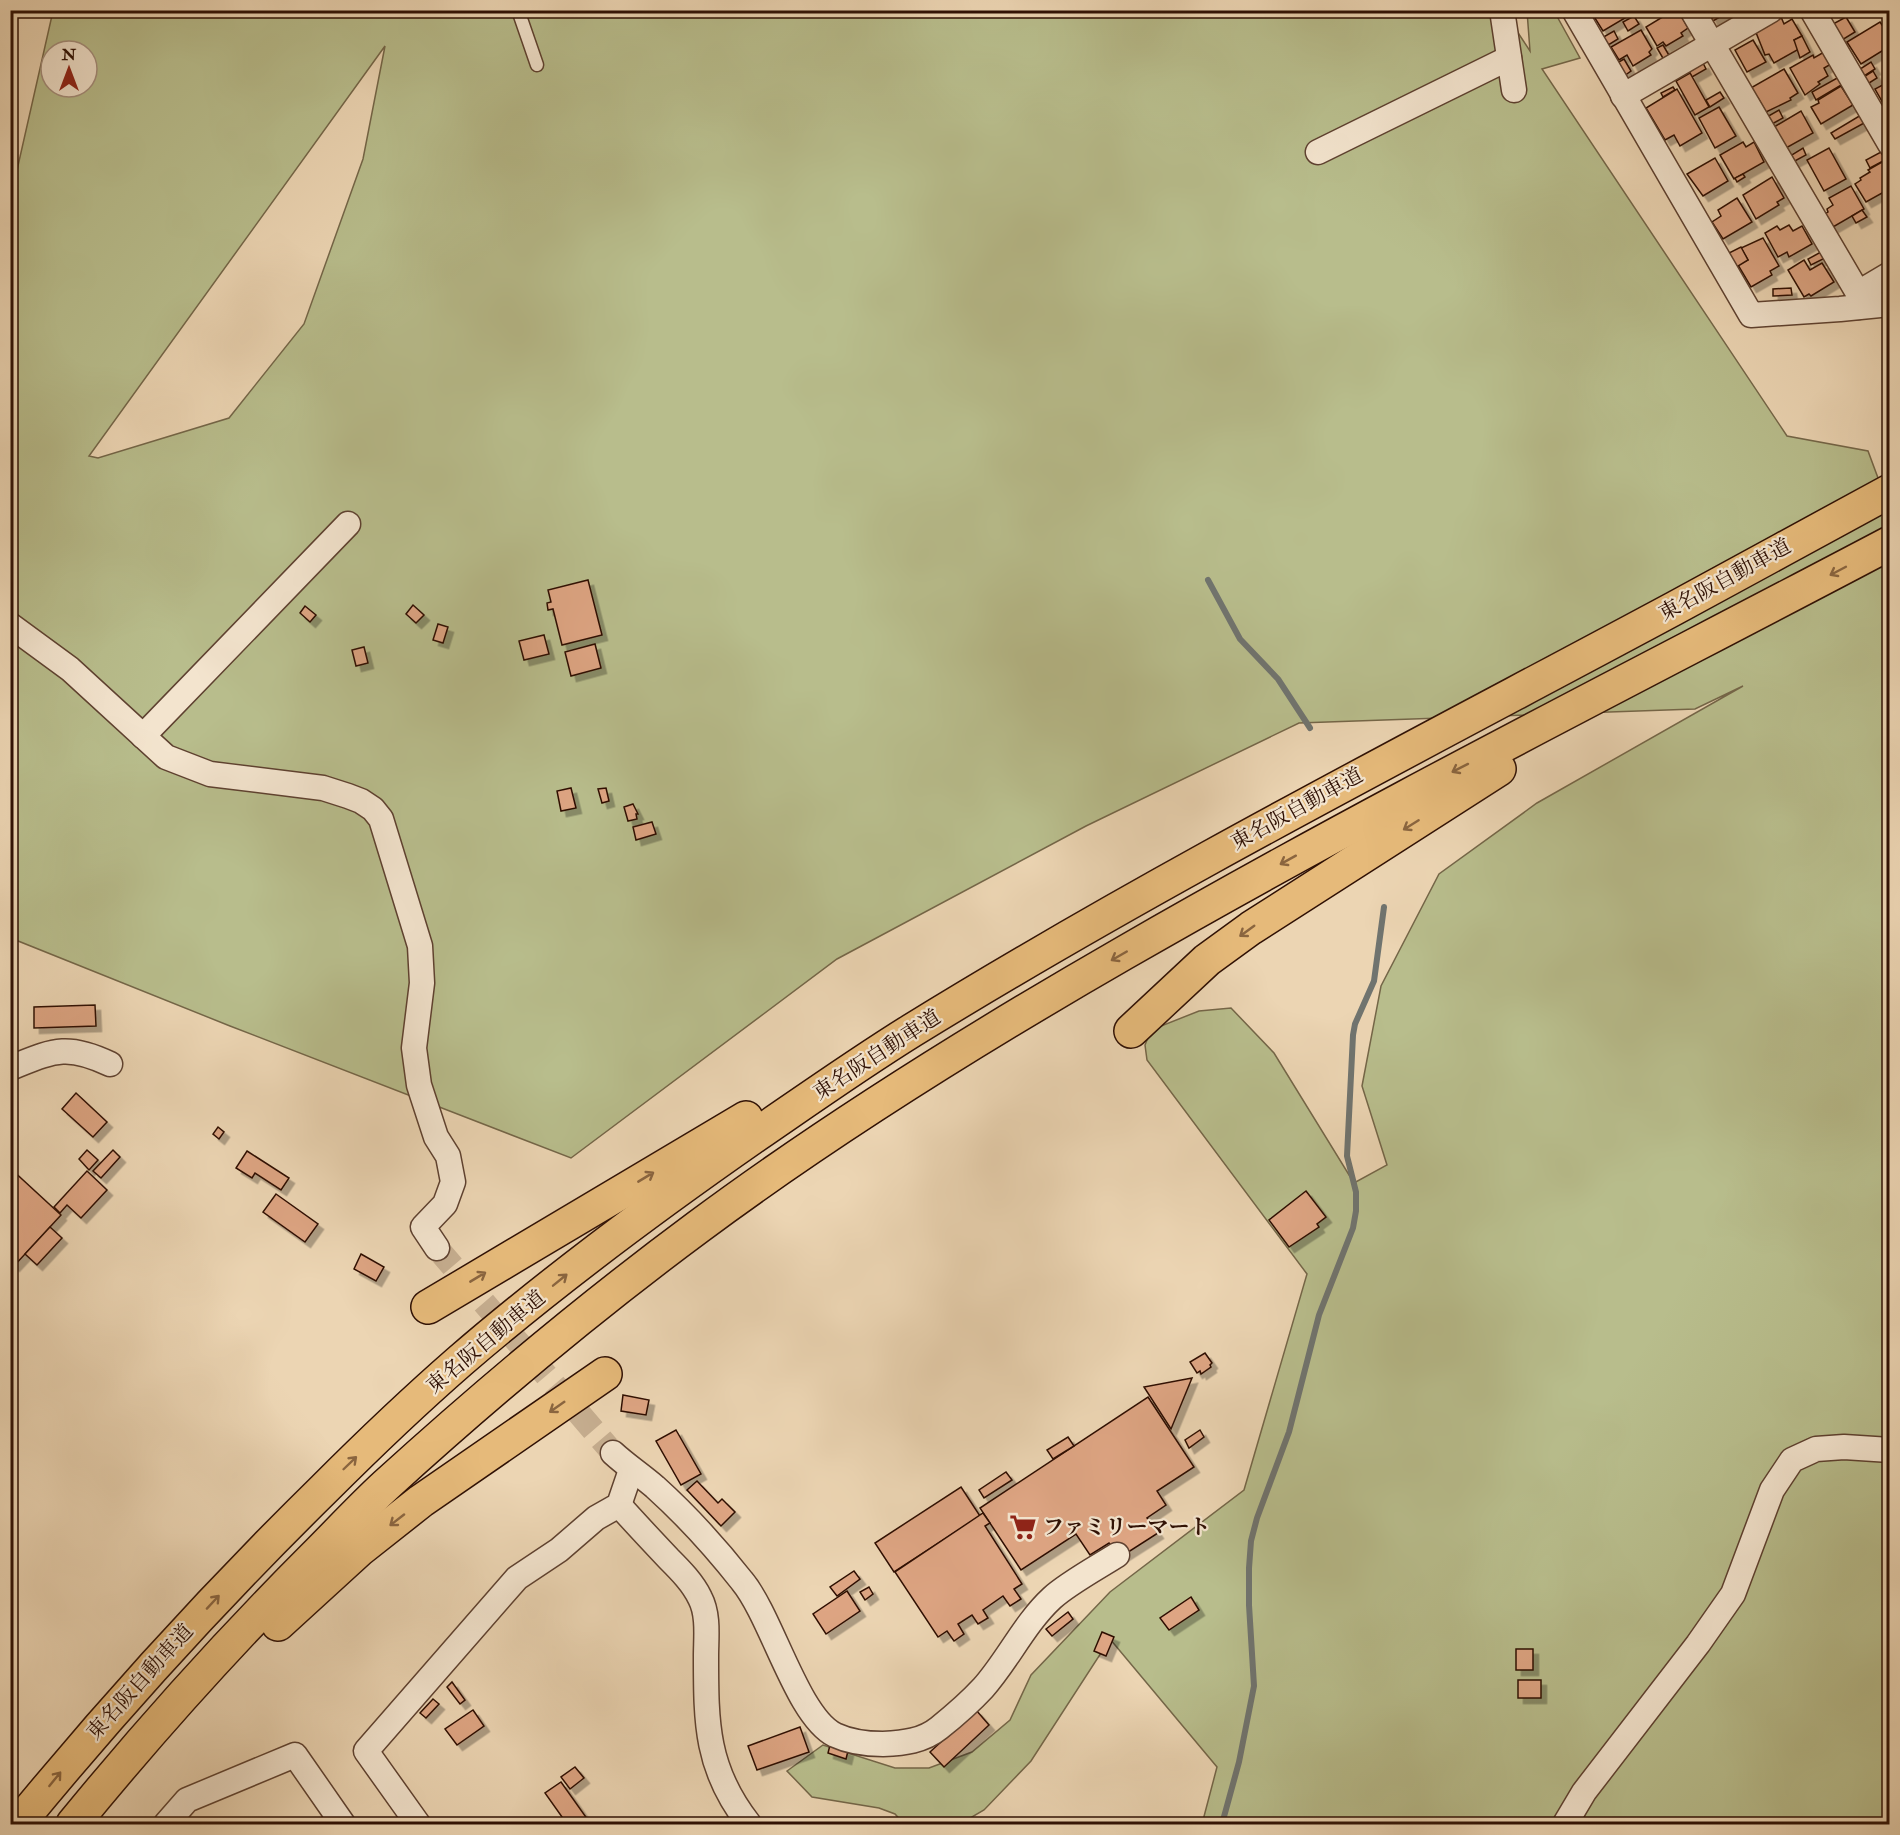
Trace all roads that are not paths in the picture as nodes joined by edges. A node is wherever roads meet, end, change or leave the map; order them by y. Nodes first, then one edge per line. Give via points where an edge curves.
1 (518, 10) edge
2 (1502, 10) edge
3 (1574, 10) edge
4 (1692, 10) edge
5 (1771, 10) edge
6 (1812, 10) edge
7 (1712, 44) junction
8 (1509, 58) junction
9 (537, 65) dead end
10 (1514, 90) dead end
11 (1623, 96) junction
12 (1890, 144) edge
13 (1318, 152) dead end
14 (1890, 274) edge
15 (1858, 300) junction
16 (1890, 304) edge
17 (1890, 491) edge
18 (348, 524) dead end
19 (1890, 543) edge
20 (10, 625) edge
21 (1691, 648) junction
22 (142, 736) junction
23 (1033, 957) junction
24 (1131, 1031) dead end
25 (110, 1064) dead end
26 (10, 1068) edge
27 (437, 1248) tunnel mouth
28 (428, 1307) dead end
29 (605, 1374) dead end
30 (1890, 1450) edge
31 (613, 1453) tunnel mouth
32 (631, 1470) junction
33 (619, 1505) junction
34 (1117, 1555) dead end
35 (95, 1797) junction
36 (18, 1824) edge
37 (73, 1824) edge
38 (166, 1824) edge
39 (344, 1824) edge
40 (418, 1824) edge
41 (749, 1824) edge
42 (1565, 1824) edge

1 - 9 lane
2 - 8 street
3 - 11 street
4 - 7 street
5 - 7 street
6 - 12 street
7 - 11 street
7 - 15 street
8 - 10 street
8 - 13 street
11 - 15 street via 1751,315
14 - 15 street
15 - 16 street
17 - 23 highway, 東名阪自動車道 via 1358,776
18 - 22 street
19 -> 21 highway, 東名阪自動車道
20 - 22 street via 70,669
21 -> 24 highway via 1251,928 1207,960
21 -> 35 highway, 東名阪自動車道 via 1389,805 1051,995 929,1070 702,1224 598,1303 382,1489 185,1693
22 - 27 street via 166,757 210,774 323,789 361,801 381,819 420,946 422,982 414,1048 419,1085 436,1137 448,1156 453,1182 445,1204 423,1227
28 -> 23 highway via 951,998
36 -> 23 highway, 東名阪自動車道 via 151,1668 255,1556 459,1362 571,1270 693,1179 905,1035
25 - 26 street via 87,1053 53,1051
29 -> 35 highway via 421,1501 359,1550
30 - 42 street via 1816,1449 1792,1460 1772,1490 1733,1594 1584,1792
31 - 32 street
32 - 33 street
32 - 34 street via 654,1487 744,1583 808,1709 823,1727 860,1743 914,1741 938,1729 983,1688 1053,1596
33 - 40 street via 517,1578 366,1750
33 - 41 street via 700,1597 706,1622 707,1717 713,1756 732,1801
35 - 37 highway, 東名阪自動車道
38 - 39 street via 187,1800 295,1755

